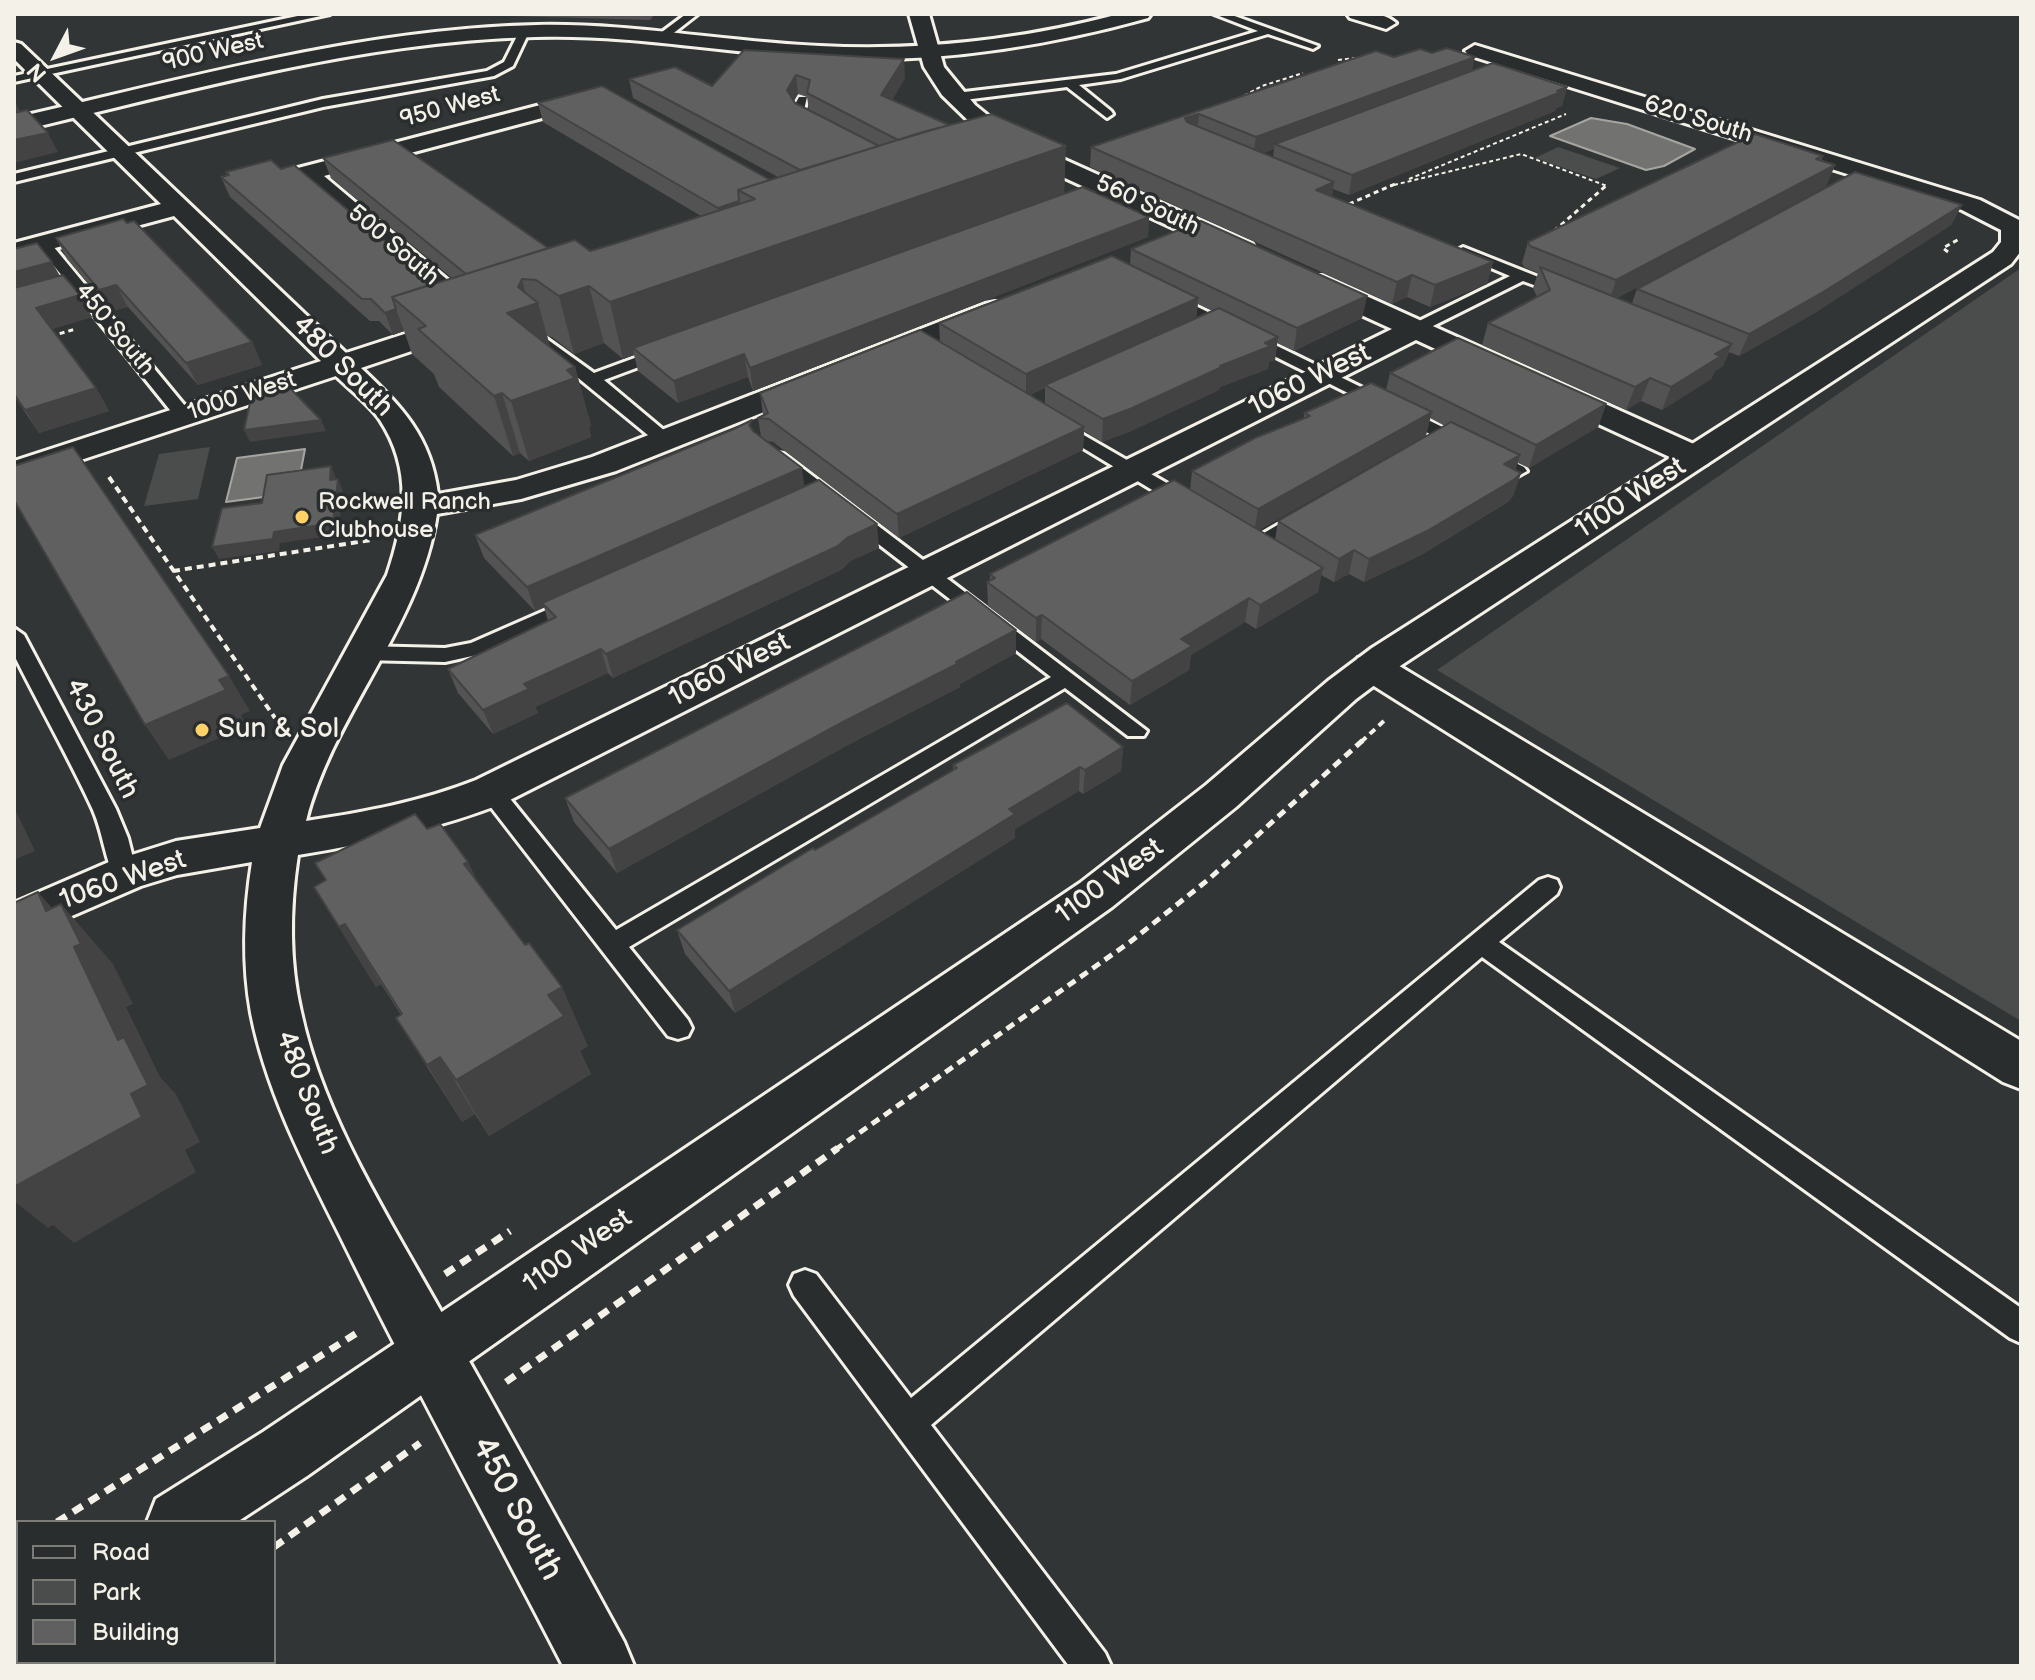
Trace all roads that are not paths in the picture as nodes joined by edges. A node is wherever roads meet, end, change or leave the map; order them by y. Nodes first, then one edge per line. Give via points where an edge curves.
1 (325, 14) edge
2 (693, 14) edge
3 (919, 14) edge
4 (1141, 14) edge
5 (1219, 14) edge
6 (1357, 14) edge
7 (1386, 23) dead end
8 (1268, 31) junction
9 (524, 32) junction
10 (662, 37) junction
11 (1313, 46) dead end
12 (1475, 51) dead end
13 (928, 52) junction
14 (1519, 64) junction
15 (22, 67) edge
16 (1498, 72) edge
17 (1072, 85) junction
18 (613, 97) edge
19 (956, 97) junction
20 (803, 100) edge
21 (78, 111) junction
22 (1107, 114) dead end
23 (14, 125) edge
24 (825, 130) edge
25 (1020, 147) junction
26 (120, 152) junction
27 (986, 154) edge
28 (306, 173) joint
29 (14, 178) edge
30 (176, 208) junction
31 (2010, 225) joint
32 (1198, 230) junction
33 (43, 243) junction
34 (1160, 245) edge
35 (1452, 246) edge
36 (14, 251) edge
37 (1523, 275) junction
38 (1147, 287) edge
39 (1581, 299) edge
40 (1019, 301) edge
41 (511, 309) edge
42 (480, 319) junction
43 (1415, 329) junction
44 (916, 341) junction
45 (544, 342) edge
46 (682, 346) edge
47 (943, 357) edge
48 (342, 364) junction
49 (1323, 375) junction
50 (592, 379) junction
51 (1040, 414) edge
52 (184, 416) junction
53 (666, 441) junction
54 (765, 448) edge
55 (1696, 457) junction
56 (1133, 469) junction
57 (1518, 471) edge
58 (14, 472) edge
59 (1322, 505) edge
60 (422, 507) junction
61 (1205, 513) edge
62 (1255, 544) edge
63 (926, 572) junction
64 (593, 596) edge
65 (14, 635) edge
66 (363, 653) junction
67 (1372, 667) junction
68 (1066, 678) junction
69 (1136, 731) dead end
70 (491, 791) junction
71 (279, 842) junction
72 (125, 874) junction
73 (1548, 887) dead end
74 (14, 923) edge
75 (1481, 943) junction
76 (612, 945) junction
77 (678, 1028) dead end
78 (2021, 1067) edge
79 (805, 1285) dead end
80 (2021, 1327) edge
81 (431, 1353) junction
82 (908, 1422) junction
83 (182, 1520) edge
84 (600, 1666) edge
85 (1092, 1666) edge

1 - 15 lane
2 - 10 lane
3 - 13 street, 560 South
4 - 13 street, 900 West via 1039,39
5 - 8 lane
6 - 7 street
8 - 11 lane
8 - 17 lane via 1137,73
9 - 10 street, 900 West
9 - 21 street, 900 West via 334,52
9 - 26 lane via 509,64 490,74 323,103
10 - 13 street, 900 West via 819,52
12 - 14 street, 620 South
13 - 19 street, 560 South
14 - 16 lane
14 - 31 street, 620 South via 1858,177 1984,209
15 - 21 street, 480 South
17 - 19 lane
17 - 22 lane
18 - 28 street, 950 West
19 - 25 street, 560 South via 977,119
20 - 24 lane via 798,110 803,117
21 - 23 street, 900 West
21 - 26 street, 480 South
25 - 27 street
25 - 32 street, 560 South via 1099,194
26 - 29 lane
26 - 30 street, 480 South
28 - 42 street, 500 South
30 - 33 street
30 - 48 street, 480 South
31 - 55 street, 1100 West via 2016,236 2002,258
32 - 34 street
32 - 43 street, 560 South
33 - 36 street
33 - 52 lane, 450 South via 72,288
35 - 37 lane
37 - 39 lane
37 - 43 lane
38 - 49 lane via 1208,325
40 - 44 street
41 - 42 street, 1000 West
42 - 48 street, 1000 West
43 - 49 street, 1060 West
43 - 55 street, 560 South
44 - 47 lane
44 - 53 street
45 - 50 lane
46 - 50 lane
48 - 52 street, 1000 West
48 - 60 street, 480 South via 404,433
49 - 56 street, 1060 West
49 - 57 lane via 1437,439
50 - 53 lane
51 - 56 lane
52 - 58 street, 1000 West
53 - 60 street via 521,489
54 - 63 lane via 816,496
55 - 67 street, 1100 West
56 - 61 lane
56 - 63 street, 1060 West
59 - 62 lane
60 - 66 street, 480 South via 407,570
63 - 68 lane
63 - 70 street, 1060 West
64 - 66 lane via 477,648 445,655
65 - 72 lane, 430 South via 104,809
66 - 71 street, 480 South via 304,764
67 - 78 street
67 - 81 street, 1100 West via 1096,895
68 - 69 lane
68 - 76 lane
70 - 71 street, 1060 West via 390,824
70 - 76 lane
71 - 72 street, 1060 West via 176,858
71 - 81 street, 480 South via 269,883 268,955 287,1059 311,1119
72 - 74 street, 1060 West
73 - 75 lane
75 - 80 lane
75 - 82 lane
76 - 77 lane
79 - 82 lane
81 - 83 street, 1100 West
81 - 84 street, 450 South
82 - 85 lane

